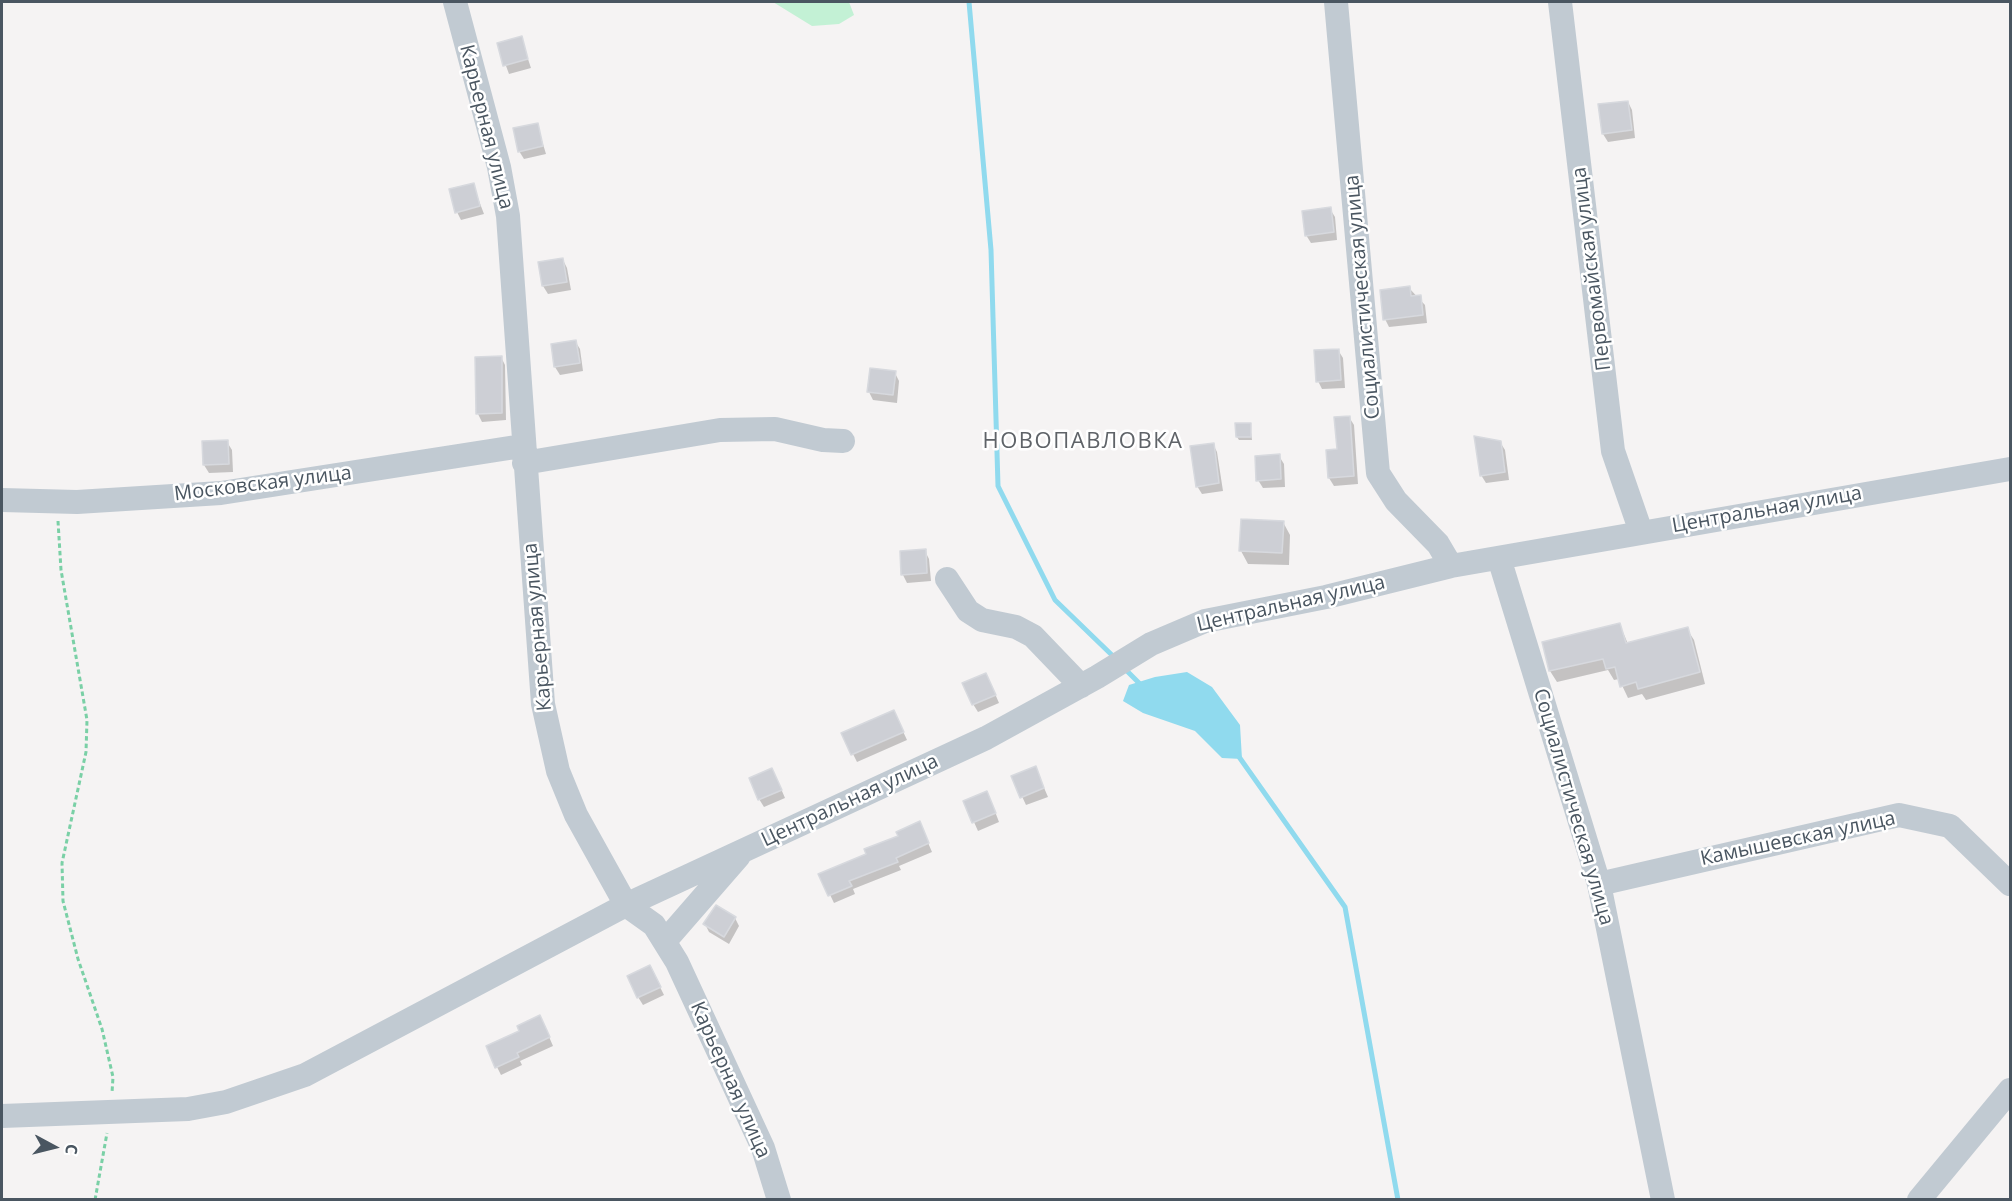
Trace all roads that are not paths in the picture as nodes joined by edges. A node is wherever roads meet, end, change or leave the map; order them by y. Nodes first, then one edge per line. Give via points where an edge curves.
1 (455, 2) edge
2 (1336, 2) edge
3 (1560, 2) edge
4 (843, 441) dead end
5 (523, 455) junction
6 (2010, 468) edge
7 (2, 500) edge
8 (1641, 532) junction
9 (1499, 558) junction
10 (1451, 566) junction
11 (947, 579) dead end
12 (1089, 682) junction
13 (746, 849) junction
14 (1599, 884) junction
15 (2010, 884) edge
16 (626, 905) junction
17 (666, 940) junction
18 (2010, 1090) edge
19 (2, 1116) edge
20 (779, 1200) edge
21 (1663, 1200) edge
22 (1919, 1200) edge

1 - 5 street, Карьерная улица via 499,167 508,216
2 - 10 street, Социалистическая улица via 1378,473 1396,501 1438,544
3 - 8 street, Первомайская улица via 1613,452
4 - 5 street, Московская улица via 775,429 720,430
5 - 7 street, Московская улица via 221,493
5 - 16 street, Карьерная улица via 543,704 558,771 576,815
6 - 8 street, Центральная улица
8 - 9 street, Центральная улица
9 - 10 street, Центральная улица
9 - 14 street, Социалистическая улица
10 - 12 street, Центральная улица via 1205,621 1151,644
11 - 12 street via 968,611 982,620 1016,627 1033,636
12 - 13 street, Центральная улица via 986,738
13 - 16 street, Центральная улица
13 - 17 street
14 - 15 street, Камышевская улица via 1899,814 1950,826
14 - 21 street, Социалистическая улица
16 - 17 street, Карьерная улица via 654,925
16 - 19 street, Центральная улица via 306,1075 256,1093 198,1107
17 - 20 street, Карьерная улица via 763,1148
18 - 22 street

